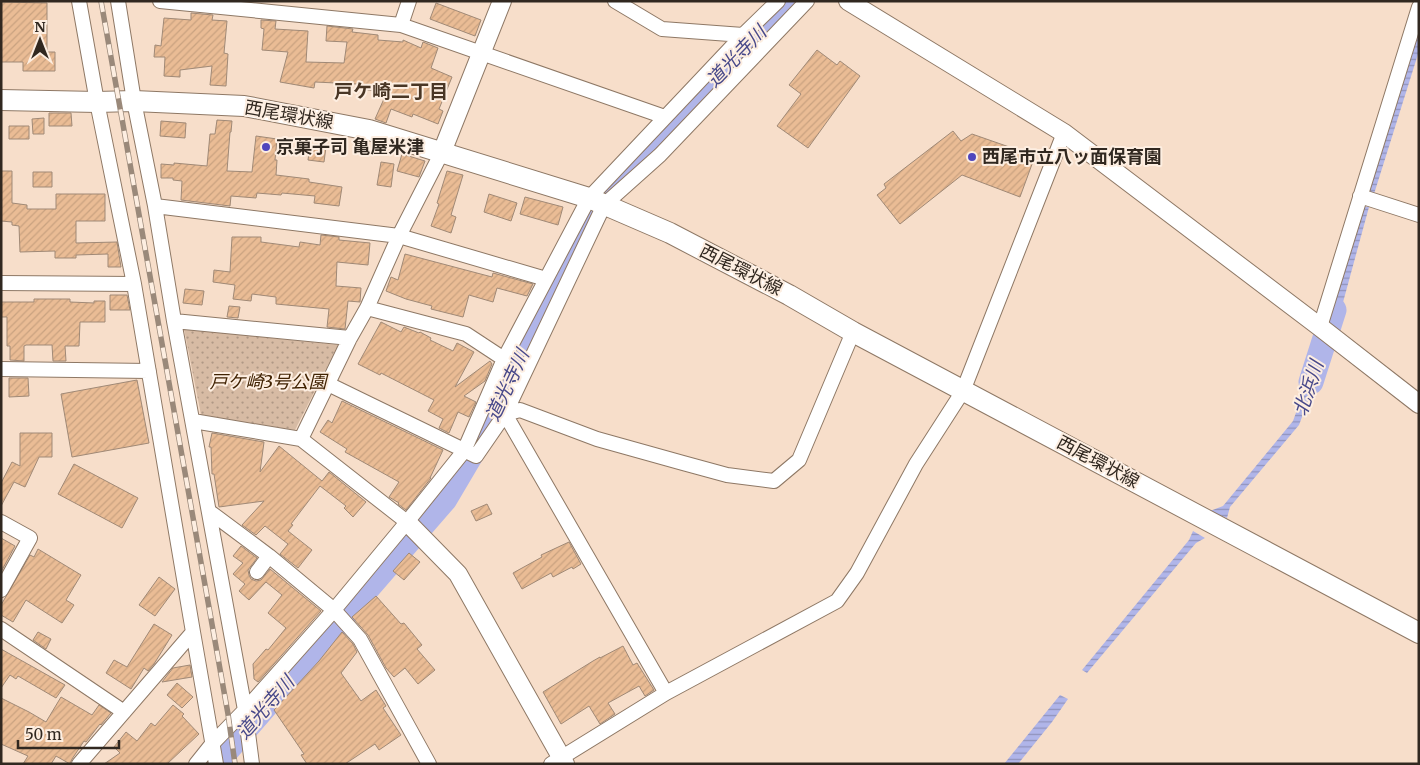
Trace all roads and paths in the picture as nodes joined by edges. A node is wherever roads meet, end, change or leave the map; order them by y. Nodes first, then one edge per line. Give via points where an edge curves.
1 (79, 1) edge
2 (118, 1) edge
3 (160, 1) edge
4 (409, 1) edge
5 (502, 1) edge
6 (615, 1) edge
7 (778, 1) edge
8 (807, 1) edge
9 (848, 1) edge
10 (1419, 7) edge
11 (401, 25) junction
12 (743, 35) junction
13 (481, 52) junction
14 (1, 100) edge
15 (134, 101) junction
16 (97, 102) junction
17 (665, 117) junction
18 (1064, 133) junction
19 (442, 152) junction
20 (1366, 198) junction
21 (597, 202) junction
22 (155, 206) junction
23 (1419, 215) edge
24 (399, 236) junction
25 (546, 278) junction
26 (1, 283) edge
27 (134, 284) junction
28 (367, 308) junction
29 (174, 321) junction
30 (1325, 331) junction
31 (853, 332) junction
32 (350, 338) junction
33 (504, 359) junction
34 (1, 369) edge
35 (149, 371) junction
36 (328, 384) junction
37 (963, 391) junction
38 (1419, 404) edge
39 (505, 414) junction
40 (193, 421) junction
41 (301, 439) junction
42 (468, 453) junction
43 (210, 512) junction
44 (1, 522) edge
45 (408, 523) junction
46 (269, 556) junction
47 (257, 572) dead end
48 (1, 590) edge
49 (334, 610) junction
50 (1, 629) edge
51 (192, 632) junction
52 (1419, 633) edge
53 (666, 693) junction
54 (245, 711) junction
55 (124, 712) junction
56 (214, 753) edge
57 (559, 762) edge
58 (79, 764) edge
59 (196, 764) edge
60 (252, 764) edge
61 (429, 764) edge

1 - 16 street
2 - 15 street
3 - 11 street
4 - 11 street
5 - 13 street
6 - 12 street via 662,29
7 - 12 street
8 - 21 street via 660,154
9 - 18 street
10 - 20 street
11 - 13 street
12 - 17 street
13 - 17 street
13 - 19 street
14 - 16 main road, 西尾環状線
15 - 16 main road, 西尾環状線
15 - 19 main road, 西尾環状線 via 244,106 369,130
15 - 22 street
16 - 27 street
17 - 21 street
18 - 30 street
18 - 37 street
19 - 21 main road, 西尾環状線
19 - 24 street
20 - 23 street
20 - 30 street
21 - 25 street
21 - 31 main road, 西尾環状線 via 670,233
21 - 39 street
22 - 24 street
22 - 29 street
24 - 25 street
24 - 28 street
25 - 33 street
26 - 27 street
27 - 35 street
28 - 32 street
28 - 33 street via 466,334
29 - 32 street
29 - 40 street
30 - 38 street
31 - 37 main road, 西尾環状線
31 - 39 street via 799,460 774,481 726,475 597,439 520,410
32 - 36 street
33 - 42 street
34 - 35 street
35 - 51 street
36 - 41 street
36 - 42 street
37 - 52 main road, 西尾環状線
37 - 53 street via 916,464 857,573 837,601
39 - 42 street
39 - 53 street
40 - 41 street
40 - 43 street
41 - 45 street
42 - 45 street
43 - 46 street
43 - 54 street
44 - 48 street via 30,538
45 - 49 street
45 - 57 street via 458,574
46 - 47 street
46 - 49 street
49 - 54 street
49 - 61 street via 360,639
50 - 55 street
51 - 55 street
51 - 56 street
53 - 57 street
54 - 56 street
54 - 60 street
55 - 58 street
56 - 59 street

